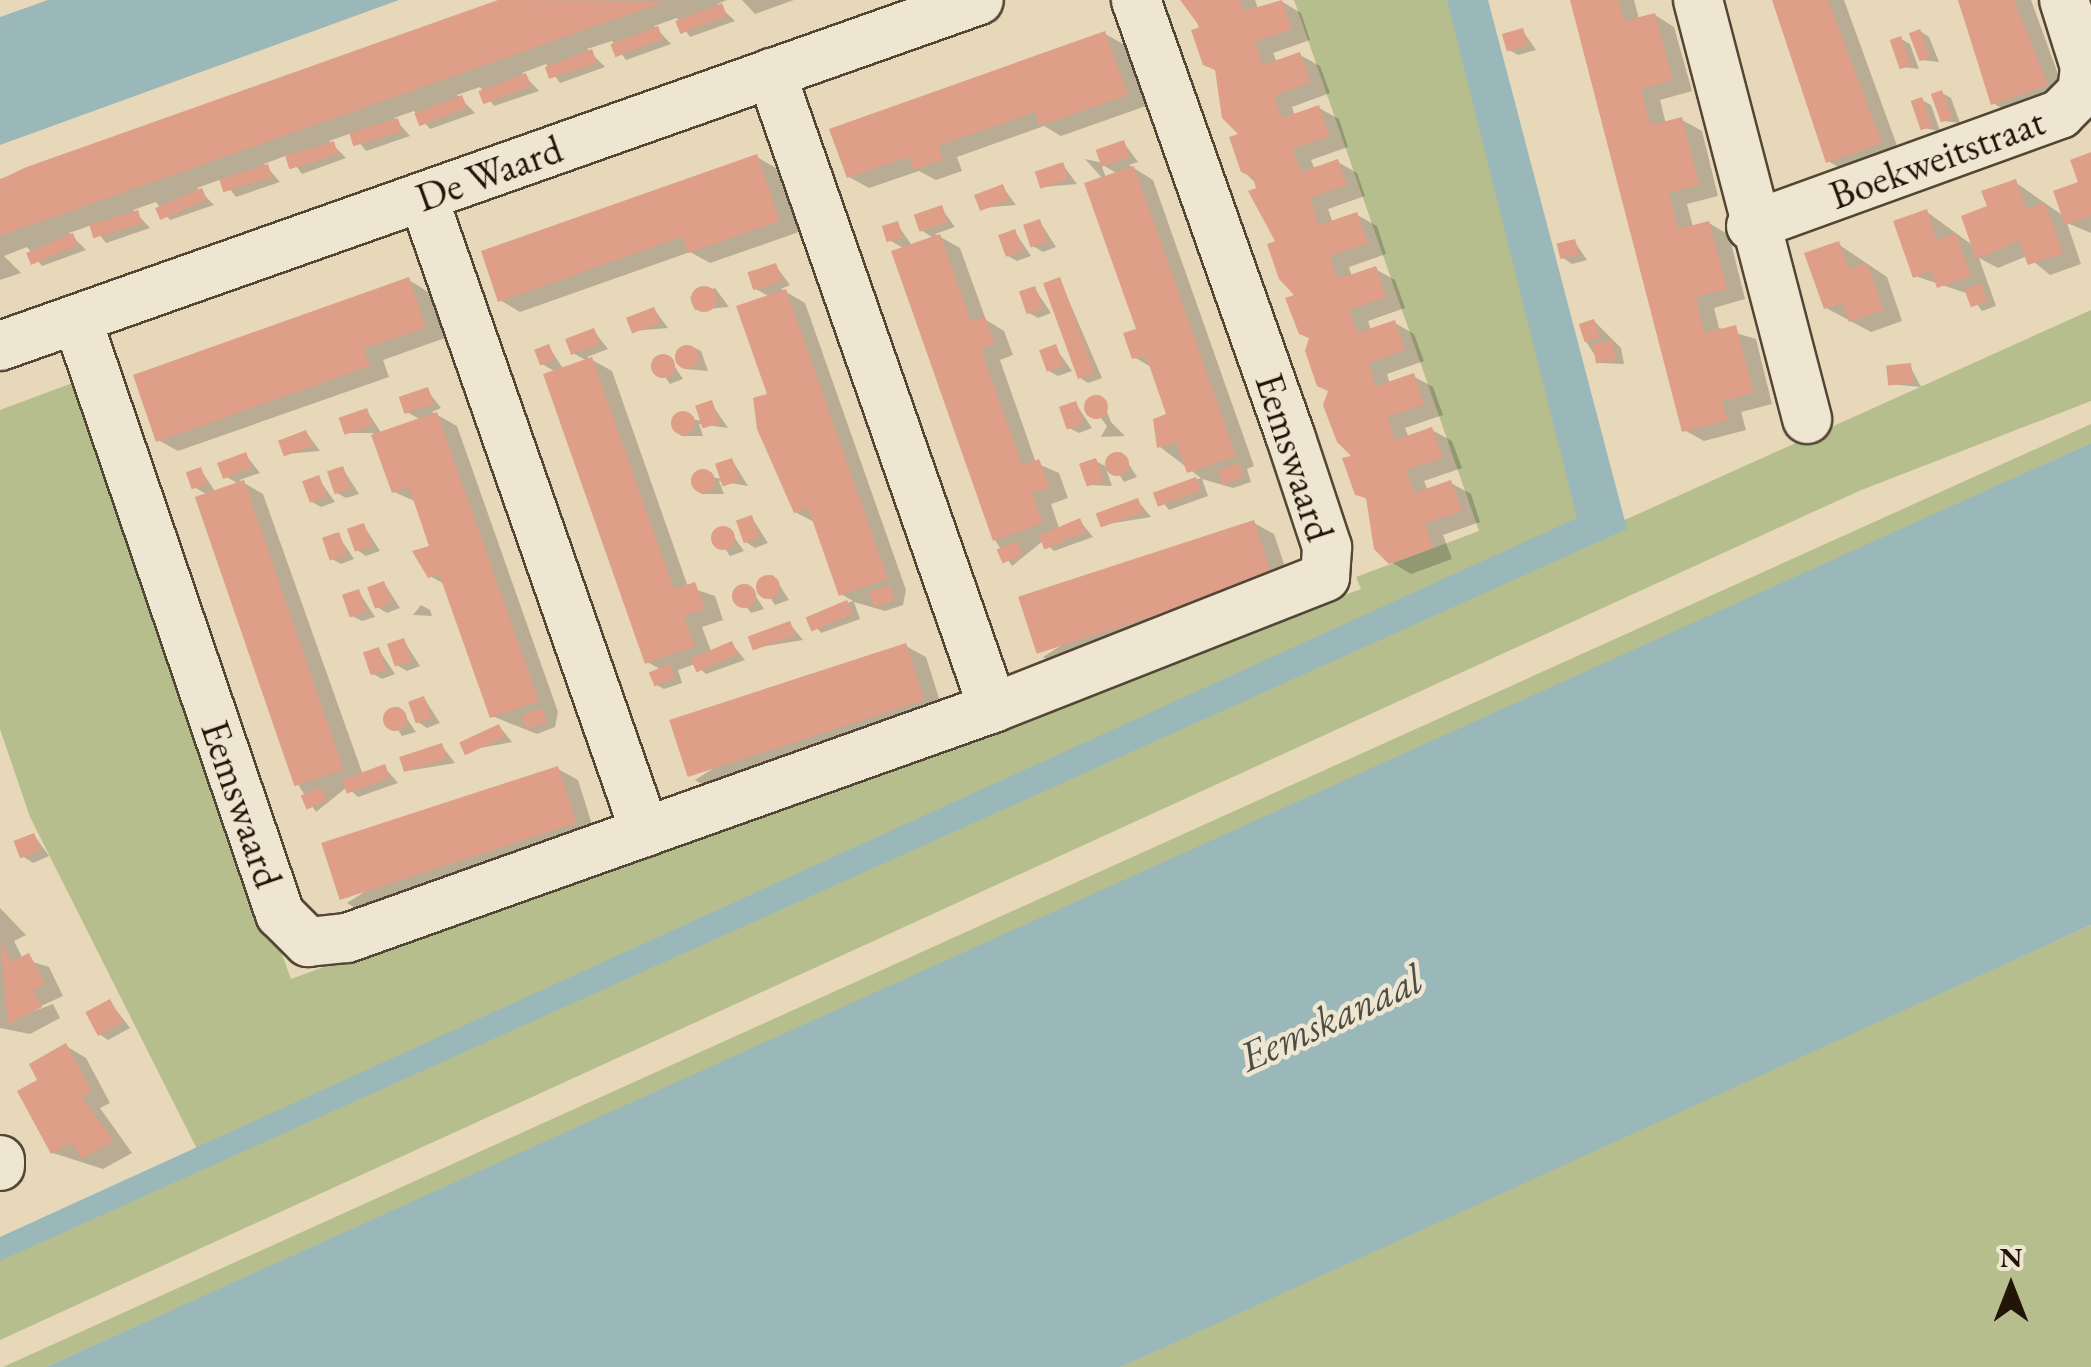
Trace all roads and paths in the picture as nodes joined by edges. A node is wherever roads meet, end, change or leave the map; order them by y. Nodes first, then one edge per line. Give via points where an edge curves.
1 (979, 0) edge
2 (1136, 0) edge
3 (1698, 0) edge
4 (2064, 0) edge
5 (771, 73) junction
6 (423, 197) junction
7 (1751, 226) junction
8 (77, 319) junction
9 (0, 346) edge
10 (1806, 419) dead end
11 (992, 708) junction
12 (645, 832) junction

1 - 5 street, De Waard
2 - 11 street, Eemswaard via 1292,438 1326,547 1325,576
3 - 7 street
4 - 7 street, Boekweitstraat via 2085,66 2082,92 2060,114
5 - 6 street, De Waard
5 - 11 street
6 - 8 street, De Waard
6 - 12 street
7 - 10 street
8 - 9 street, De Waard
8 - 12 street, Eemswaard via 292,932 308,942 347,938
11 - 12 street, Eemswaard

